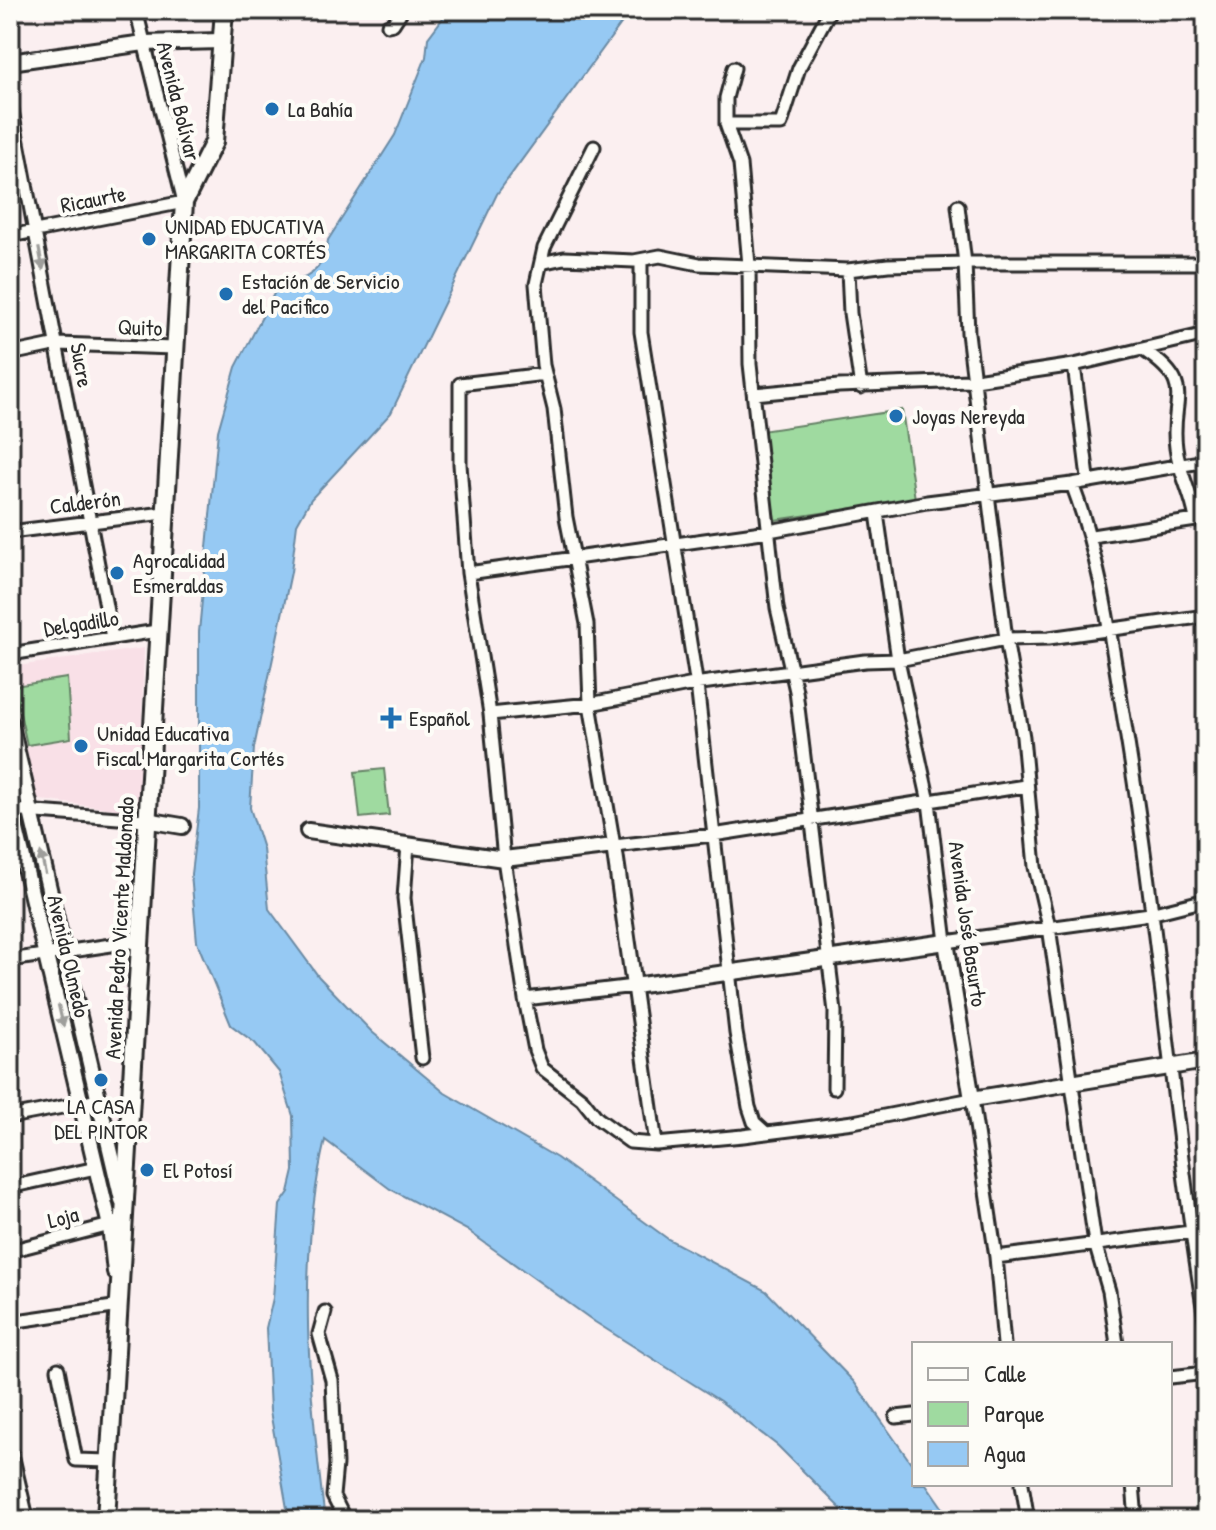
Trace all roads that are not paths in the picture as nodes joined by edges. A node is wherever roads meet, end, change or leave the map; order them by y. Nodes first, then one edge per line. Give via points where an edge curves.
1 (136, 10) edge
2 (224, 10) edge
3 (402, 10) edge
4 (830, 10) edge
5 (388, 25) dead end
6 (220, 41) junction
7 (144, 43) junction
8 (10, 62) edge
9 (734, 68) dead end
10 (10, 100) edge
11 (726, 124) junction
12 (594, 147) dead end
13 (184, 202) junction
14 (958, 206) dead end
15 (36, 231) junction
16 (10, 236) edge
17 (641, 260) junction
18 (541, 263) junction
19 (965, 263) junction
20 (1206, 263) edge
21 (749, 265) junction
22 (848, 270) junction
23 (1206, 334) edge
24 (58, 344) junction
25 (174, 348) junction
26 (1145, 351) junction
27 (10, 354) edge
28 (1074, 365) junction
29 (545, 374) junction
30 (977, 381) junction
31 (861, 387) junction
32 (754, 394) junction
33 (1206, 461) edge
34 (1179, 463) junction
35 (1088, 478) junction
36 (1072, 484) junction
37 (988, 494) junction
38 (164, 513) junction
39 (877, 513) junction
40 (90, 520) junction
41 (769, 531) junction
42 (10, 532) edge
43 (1092, 536) junction
44 (673, 544) junction
45 (573, 556) junction
46 (468, 573) junction
47 (1206, 616) edge
48 (157, 631) junction
49 (1109, 631) junction
50 (112, 638) junction
51 (1006, 639) junction
52 (10, 654) edge
53 (898, 660) junction
54 (793, 672) junction
55 (694, 684) junction
56 (590, 704) junction
57 (490, 714) junction
58 (10, 722) edge
59 (1025, 786) junction
60 (929, 802) junction
61 (10, 808) edge
62 (31, 809) junction
63 (812, 818) junction
64 (146, 820) junction
65 (182, 826) dead end
66 (308, 831) dead end
67 (713, 835) junction
68 (408, 845) junction
69 (614, 846) junction
70 (504, 859) junction
71 (1206, 900) edge
72 (1150, 914) junction
73 (1049, 927) junction
74 (138, 941) junction
75 (946, 942) junction
76 (64, 951) junction
77 (47, 955) junction
78 (829, 959) junction
79 (10, 960) edge
80 (730, 973) junction
81 (634, 986) junction
82 (525, 999) junction
83 (422, 1058) dead end
84 (1206, 1061) edge
85 (1169, 1065) junction
86 (1070, 1082) junction
87 (834, 1088) dead end
88 (972, 1099) junction
89 (99, 1100) junction
90 (81, 1104) junction
91 (10, 1117) edge
92 (765, 1132) junction
93 (656, 1144) junction
94 (96, 1168) junction
95 (10, 1187) edge
96 (120, 1219) junction
97 (1206, 1230) edge
98 (1191, 1232) junction
99 (1095, 1243) junction
100 (10, 1251) edge
101 (996, 1257) junction
102 (120, 1306) junction
103 (325, 1312) dead end
104 (10, 1322) edge
105 (1206, 1325) edge
106 (1004, 1342) edge
107 (1117, 1342) edge
108 (58, 1369) dead end
109 (1206, 1373) edge
110 (1172, 1377) edge
111 (912, 1415) edge
112 (896, 1417) dead end
113 (10, 1452) edge
114 (109, 1461) junction
115 (1022, 1486) edge
116 (1133, 1486) edge
117 (26, 1520) edge
118 (106, 1520) edge
119 (345, 1520) edge
120 (1028, 1520) edge
121 (1136, 1520) edge

1 - 7 street, Avenida Bolívar
2 - 6 main road, Avenida Pedro Vicente Maldonado
3 - 5 street
4 - 11 street via 799,68 781,124
6 - 7 street
6 - 13 main road, Avenida Pedro Vicente Maldonado via 214,142
7 - 8 street
7 - 13 street, Avenida Bolívar
9 - 11 street
10 - 15 street, Sucre
11 - 21 street via 740,164
12 - 18 street
13 - 15 street, Ricaurte
13 - 25 main road, Avenida Pedro Vicente Maldonado
14 - 19 street
15 - 16 street, Ricaurte
15 -> 24 street, Sucre
17 - 18 street via 564,258
17 - 21 street via 660,256 699,264
17 - 44 street via 641,332
18 - 29 street via 536,284
19 - 20 street
19 - 22 street
19 - 30 street via 968,333
21 - 22 street
21 - 32 street
22 - 31 street
23 - 26 street
24 - 25 street, Quito
24 - 27 street, Quito
24 - 40 street, Sucre
25 - 38 main road, Avenida Pedro Vicente Maldonado
26 - 28 street
26 - 34 street via 1166,365 1177,384
28 - 30 street
28 - 35 street
29 - 45 street
29 - 46 street via 460,384
30 - 31 street
30 - 37 street
31 - 32 street
32 - 41 street
33 - 34 street
34 - 35 street
34 - 43 street via 1194,523
35 - 36 street
36 - 37 street
36 - 43 street
37 - 39 street
37 - 51 street
38 - 40 street, Calderón
38 - 48 main road, Avenida Pedro Vicente Maldonado
39 - 41 street
39 - 53 street, Avenida José Basurto
40 - 42 street, Calderón
40 - 50 street, Sucre
41 - 44 street
41 - 54 street via 777,608
43 - 49 street
44 - 45 street
44 - 55 street
45 - 46 street
45 - 56 street via 587,624
46 - 57 street
47 - 49 street
48 - 50 street, Delgadillo
48 - 64 main road, Avenida Pedro Vicente Maldonado
49 - 51 street
49 - 72 street via 1143,824
50 - 52 street, Delgadillo
51 - 53 street
51 - 59 street via 1023,737
53 - 54 street
53 - 60 street, Avenida José Basurto
54 - 55 street
54 - 63 street
55 - 56 street
55 - 67 street
56 - 57 street
56 - 69 street
57 - 70 street
58 - 62 street, Avenida Olmedo
59 - 60 street
59 - 73 street
60 - 63 street
60 - 75 street, Avenida José Basurto
61 - 62 street
61 - 77 street, Avenida Olmedo
62 - 64 street
76 -> 62 street, Avenida Olmedo
63 - 67 street
63 - 78 street
64 - 65 street
64 - 74 main road, Avenida Pedro Vicente Maldonado
66 - 68 street
67 - 69 street
67 - 80 street
68 - 70 street
68 - 83 street via 404,898
69 - 70 street
69 - 81 street
70 - 82 street
71 - 72 street
72 - 73 street
72 - 85 street
73 - 75 street
73 - 86 street
74 - 76 street
74 - 96 main road, Avenida Pedro Vicente Maldonado
75 - 78 street
75 - 88 street, Avenida José Basurto
76 - 77 street
76 - 89 street, Avenida Olmedo
77 - 79 street
77 -> 90 street, Avenida Olmedo
78 - 80 street
78 - 87 street via 838,1044
80 - 81 street
80 - 92 street via 749,1107
81 - 82 street
81 - 93 street
82 - 93 street via 542,1068 630,1142
84 - 85 street
85 - 86 street
85 - 98 street
86 - 88 street
86 - 99 street
88 - 92 street
88 - 101 street, Avenida José Basurto
89 - 90 street
89 - 96 street, Avenida Olmedo
90 - 91 street
90 - 94 street, Avenida Olmedo
92 - 93 street
94 - 95 street
94 - 96 street, Avenida Olmedo
96 - 100 street, Loja
96 - 102 main road, Avenida Pedro Vicente Maldonado
97 - 98 street
98 - 99 street
98 - 105 street
99 - 101 street
99 - 107 street
101 - 106 street, Avenida José Basurto
102 - 104 street
102 - 114 main road, Avenida Pedro Vicente Maldonado
103 - 119 street via 319,1334 332,1380 333,1496
108 - 114 street via 76,1460
109 - 110 street
111 - 112 street
113 - 117 street
114 - 118 main road, Avenida Pedro Vicente Maldonado
115 - 120 street
116 - 121 street

